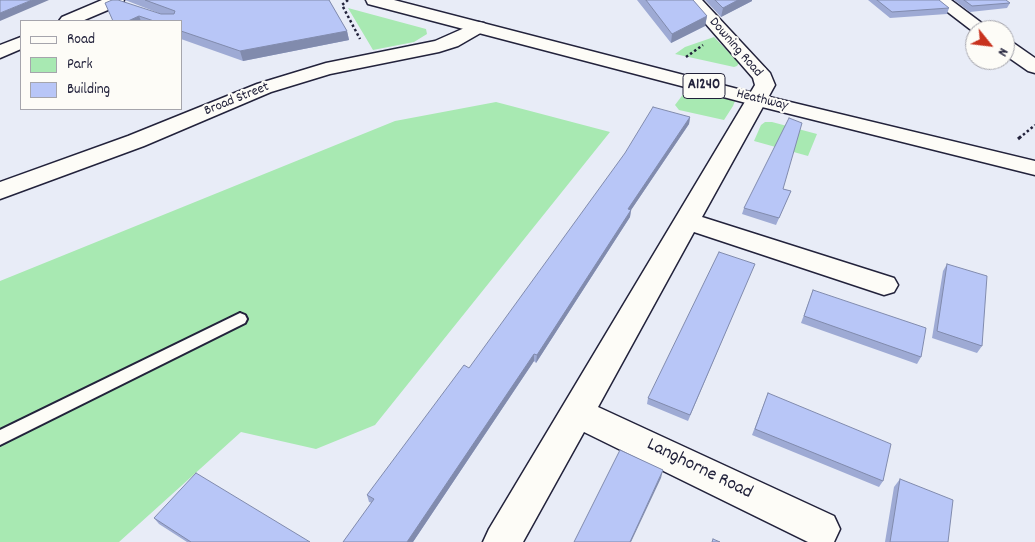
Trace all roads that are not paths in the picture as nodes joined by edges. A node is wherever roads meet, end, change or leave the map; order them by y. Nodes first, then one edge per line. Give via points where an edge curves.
1 (374, 0) edge
2 (693, 0) edge
3 (940, 0) edge
4 (117, 2) edge
5 (71, 20) edge
6 (968, 20) edge
7 (478, 27) junction
8 (20, 42) edge
9 (0, 52) edge
10 (1015, 53) edge
11 (1034, 66) edge
12 (757, 100) junction
13 (1035, 168) edge
14 (0, 191) edge
15 (688, 221) junction
16 (884, 285) dead end
17 (240, 319) dead end
18 (576, 412) junction
19 (0, 438) edge
20 (821, 529) dead end
21 (502, 542) edge

1 - 7 street, Heathway / A1240
2 - 12 street, Downing Road via 763,77 765,85
3 - 6 street
4 - 5 street
7 - 12 street, Heathway / A1240
7 - 14 street, Broad Street via 439,46 326,69 264,88
8 - 9 street
10 - 11 street
12 - 13 street, Heathway / A1240
12 - 15 street
15 - 16 street
15 - 18 street
17 - 19 lane
18 - 20 street, Langhorne Road
18 - 21 street

